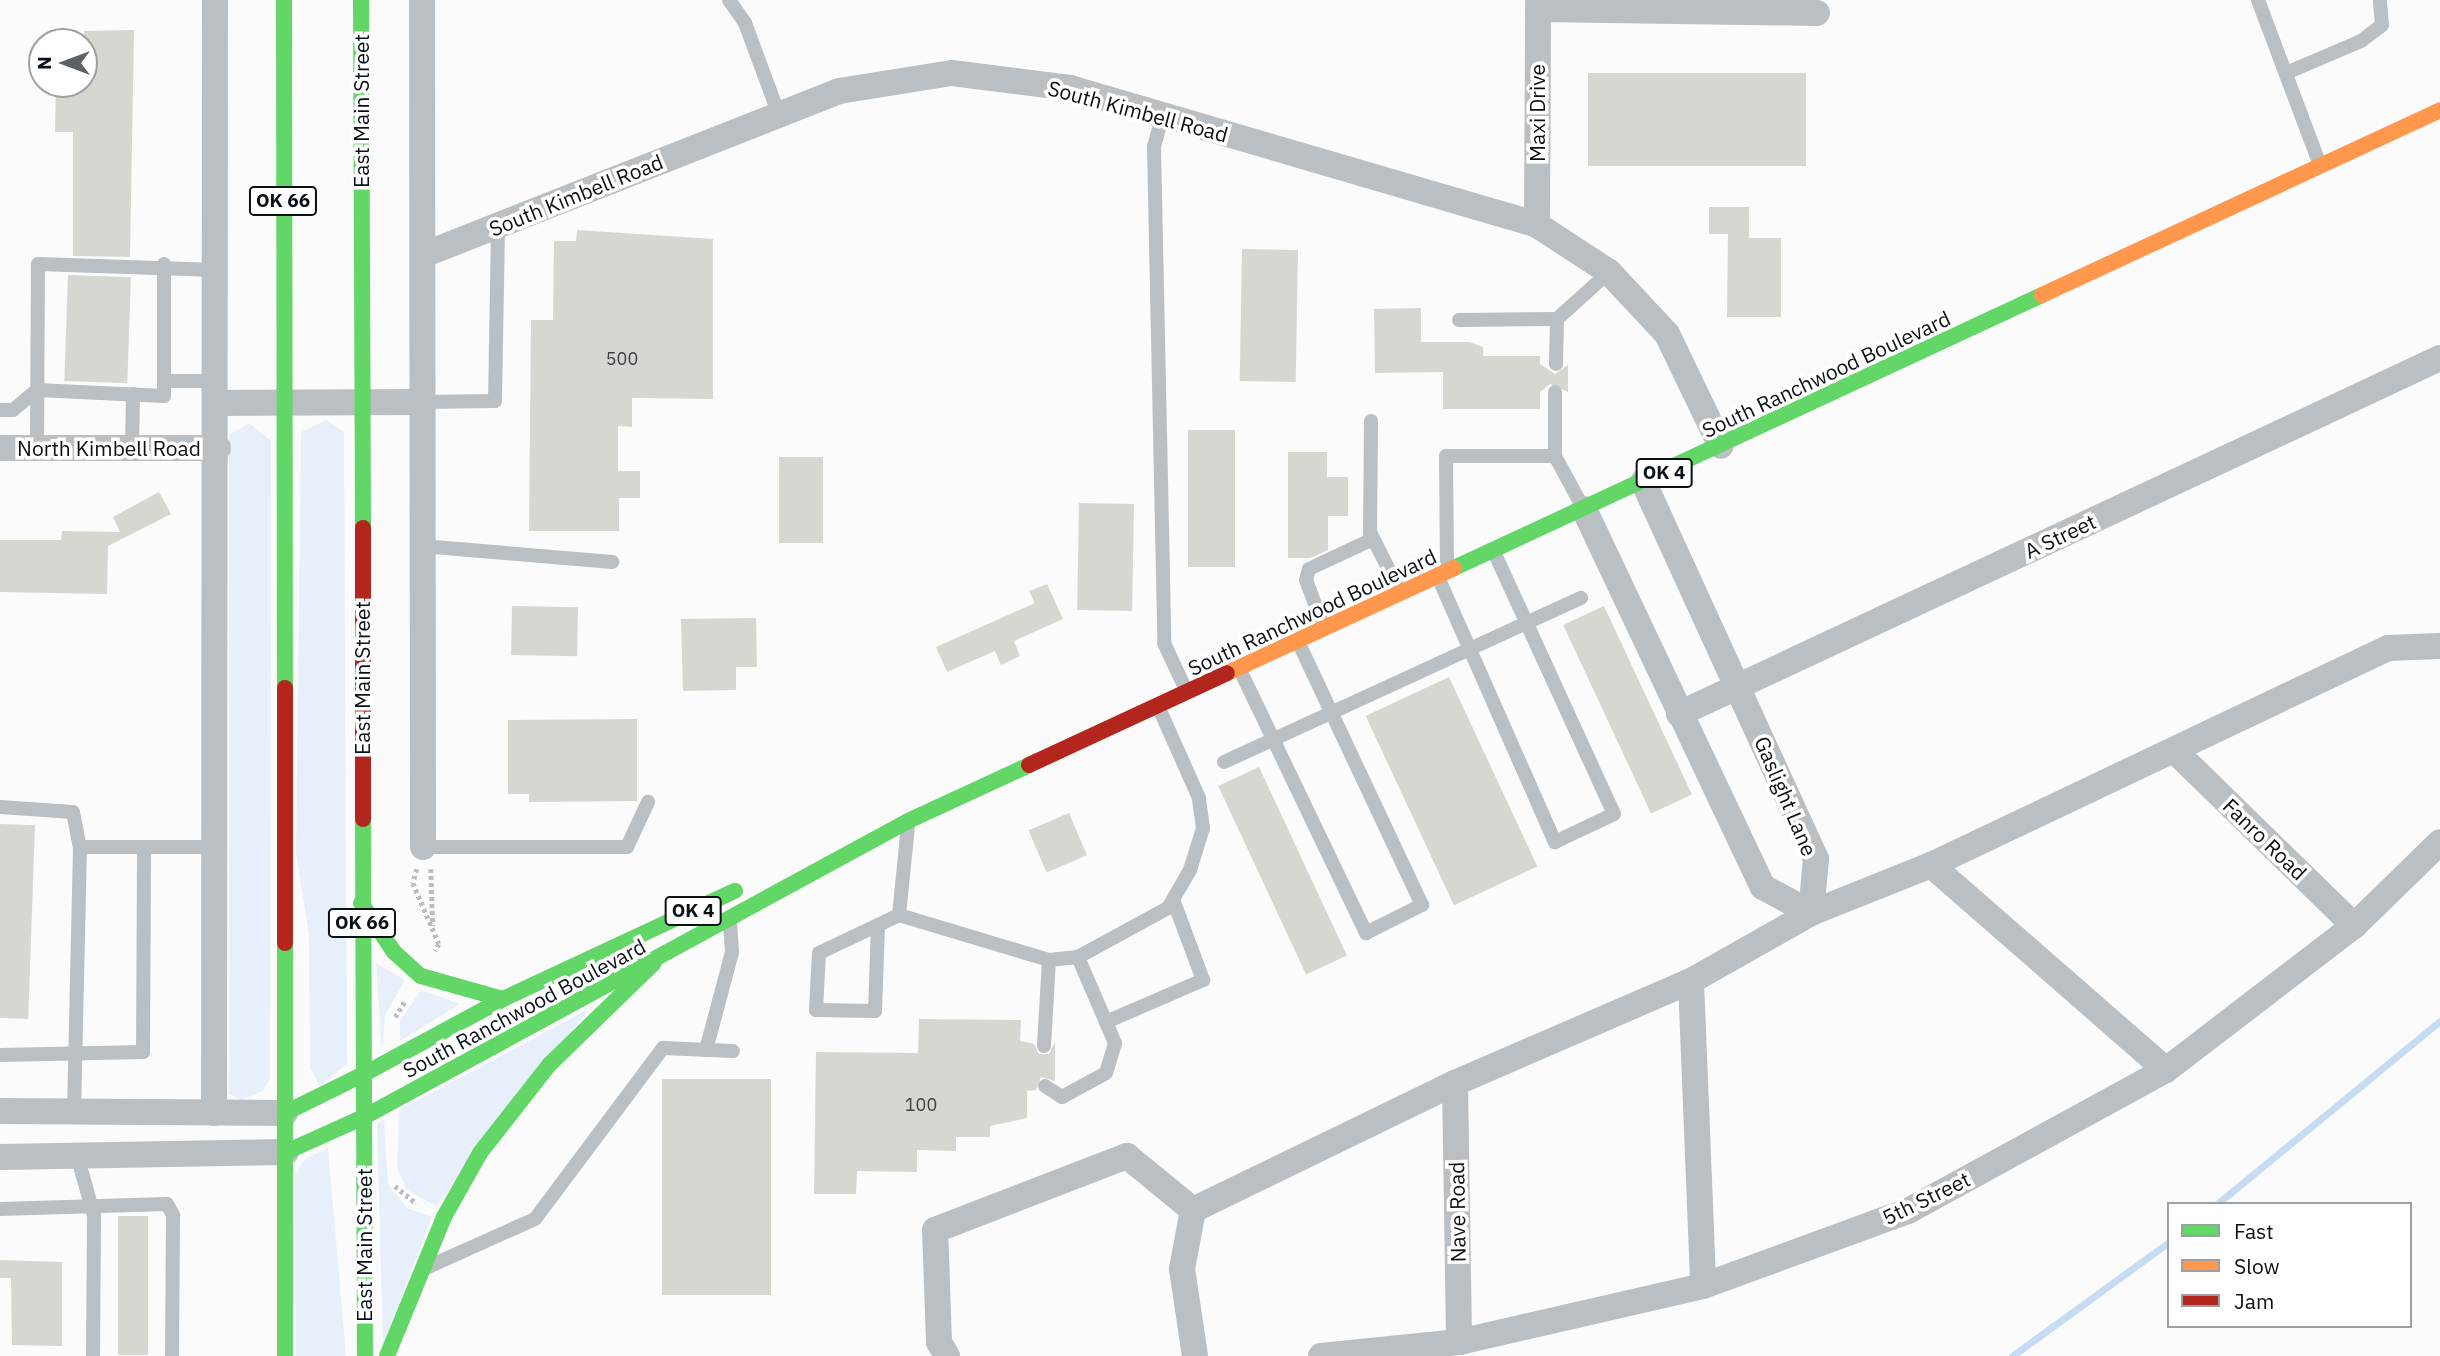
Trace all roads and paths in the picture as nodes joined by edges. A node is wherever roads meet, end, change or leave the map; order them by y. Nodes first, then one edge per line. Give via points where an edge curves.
1 (215, 0) edge
2 (284, 0) edge
3 (361, 0) edge
4 (422, 0) edge
5 (729, 0) edge
6 (2258, 0) edge
7 (2380, 0) edge
8 (1538, 4) edge
9 (1816, 13) dead end
10 (2286, 73) junction
11 (2440, 110) edge
12 (779, 115) junction
13 (1163, 116) junction
14 (2320, 166) junction
15 (1537, 225) junction
16 (498, 226) junction
17 (423, 255) junction
18 (164, 264) junction
19 (217, 270) junction
20 (1609, 272) junction
21 (1557, 319) junction
22 (1459, 320) dead end
23 (2440, 358) edge
24 (1556, 364) dead end
25 (164, 382) junction
26 (37, 390) junction
27 (216, 392) junction
28 (1555, 392) dead end
29 (134, 394) junction
30 (362, 401) junction
31 (421, 402) junction
32 (282, 403) junction
33 (0, 410) edge
34 (1371, 421) dead end
35 (1721, 446) junction
36 (0, 448) edge
37 (37, 448) junction
38 (132, 448) junction
39 (218, 448) junction
40 (1555, 456) junction
41 (1643, 482) junction
42 (1584, 509) junction
43 (1373, 539) junction
44 (422, 546) junction
45 (1494, 551) junction
46 (612, 562) dead end
47 (1443, 575) junction
48 (1401, 594) junction
49 (1581, 598) dead end
50 (1528, 624) junction
51 (1324, 629) junction
52 (1298, 642) junction
53 (2440, 646) edge
54 (1471, 653) junction
55 (1239, 669) junction
56 (1738, 686) junction
57 (1188, 693) junction
58 (1158, 706) junction
59 (1679, 714) junction
60 (1333, 715) junction
61 (1274, 740) junction
62 (2176, 752) junction
63 (1224, 762) dead end
64 (648, 802) dead end
65 (0, 807) edge
66 (908, 821) junction
67 (887, 832) junction
68 (2440, 842) edge
69 (80, 847) junction
70 (144, 847) junction
71 (215, 847) junction
72 (423, 848) junction
73 (1931, 864) junction
74 (1174, 902) junction
75 (361, 903) junction
76 (1811, 913) junction
77 (899, 915) junction
78 (730, 920) junction
79 (878, 926) junction
80 (2354, 926) junction
81 (433, 930) junction
82 (1078, 957) junction
83 (1049, 960) junction
84 (654, 963) junction
85 (421, 976) junction
86 (1691, 981) junction
87 (503, 999) junction
88 (1106, 1022) junction
89 (1044, 1046) dead end
90 (706, 1050) junction
91 (733, 1051) dead end
92 (0, 1055) edge
93 (72, 1055) junction
94 (390, 1059) junction
95 (2166, 1070) junction
96 (364, 1074) junction
97 (1455, 1083) junction
98 (1045, 1086) dead end
99 (0, 1111) edge
100 (74, 1112) junction
101 (214, 1113) junction
102 (285, 1113) junction
103 (364, 1117) junction
104 (286, 1152) junction
105 (77, 1155) junction
106 (0, 1157) edge
107 (393, 1179) dead end
108 (86, 1201) junction
109 (0, 1209) edge
110 (1193, 1210) junction
111 (444, 1217) junction
112 (423, 1268) junction
113 (1703, 1286) junction
114 (1459, 1342) junction
115 (93, 1356) edge
116 (172, 1356) edge
117 (285, 1356) edge
118 (365, 1356) edge
119 (387, 1356) edge
120 (947, 1356) edge
121 (1195, 1356) edge
122 (1321, 1356) edge

1 - 19 street
2 - 32 main road, OK 66
3 - 30 main road, East Main Street / OK 66
4 - 17 street
5 - 12 lane via 745,23
6 - 10 lane
7 - 10 lane via 2382,25 2361,41
8 - 9 street
8 - 15 street, Maxi Drive
10 - 14 lane
11 - 14 main road, South Ranchwood Boulevard / OK 4
12 - 13 street, South Kimbell Road via 839,91 952,73 1070,88
12 - 16 street, South Kimbell Road
13 - 15 street, South Kimbell Road
13 - 57 lane via 1154,146 1164,643
14 - 35 main road, South Ranchwood Boulevard / OK 4
15 - 20 street, South Kimbell Road
16 - 17 street, South Kimbell Road
16 - 31 lane via 495,401
17 - 31 street
18 - 19 lane
18 - 25 lane
18 - 26 lane via 38,264
19 - 27 street
20 - 21 lane
20 - 35 street, South Kimbell Road via 1667,334
21 - 22 lane
21 - 24 lane
23 - 56 street, A Street
25 - 27 lane
25 - 29 lane via 164,396
26 - 29 lane
26 - 33 lane via 13,410
26 - 37 lane
27 - 32 street
27 - 39 street
28 - 40 lane
29 - 38 lane
30 - 31 street
30 - 32 street
30 - 75 main road, East Main Street / OK 66
31 - 44 street
32 - 102 main road, OK 66
34 - 43 lane
35 - 41 main road, South Ranchwood Boulevard / OK 4
36 - 37 street, North Kimbell Road
37 - 38 street, North Kimbell Road
38 - 39 street, North Kimbell Road
39 - 71 street
40 - 42 lane
40 - 47 lane via 1446,456
41 - 42 main road, South Ranchwood Boulevard / OK 4
41 - 56 street, Gaslight Lane
42 - 45 main road, South Ranchwood Boulevard / OK 4
42 - 59 street
43 - 48 lane
43 - 51 lane via 1309,569 1308,588
44 - 46 lane
44 - 72 street
45 - 47 main road, South Ranchwood Boulevard / OK 4
45 - 50 lane
47 - 48 main road, South Ranchwood Boulevard / OK 4
47 - 54 lane
48 - 51 main road, South Ranchwood Boulevard / OK 4
49 - 50 lane
50 - 54 lane
50 - 54 lane via 1614,814 1555,842
51 - 52 main road, South Ranchwood Boulevard / OK 4
52 - 55 main road, South Ranchwood Boulevard / OK 4
52 - 60 lane
53 - 62 street via 2388,648
54 - 60 lane
55 - 57 main road, South Ranchwood Boulevard / OK 4
55 - 61 lane
56 - 59 street, A Street
56 - 76 street, Gaslight Lane via 1816,859
57 - 58 main road, South Ranchwood Boulevard / OK 4
58 - 66 main road, South Ranchwood Boulevard / OK 4
58 - 74 lane via 1199,799 1203,828
59 - 76 street via 1763,887
60 - 61 lane
60 - 61 lane via 1422,905 1366,933
61 - 63 lane
62 - 73 street
62 - 80 street, Fanro Road
64 - 72 lane via 627,847
65 - 69 lane via 73,812
66 - 67 main road, South Ranchwood Boulevard / OK 4
66 - 77 lane
67 - 78 main road, South Ranchwood Boulevard / OK 4
67 - 87 main road, South Ranchwood Boulevard / OK 4 via 756,882
68 - 80 street, 5th Street
69 - 70 lane
69 - 93 lane
70 - 71 lane
70 - 93 lane via 143,1052
71 - 101 street
72 - 81 path via 434,879
72 - 81 path via 413,883
73 - 76 street
73 - 95 street
74 - 82 lane
74 - 88 lane via 1203,980
75 - 85 main road via 394,952
75 - 96 main road, East Main Street / OK 66
76 - 86 street
77 - 79 lane
77 - 83 lane
78 - 84 main road, South Ranchwood Boulevard / OK 4
78 - 90 lane via 732,952
79 - 79 lane via 815,959 816,1010 875,1011
80 - 95 street, 5th Street
81 - 85 path via 439,944
82 - 83 lane
82 - 88 lane
83 - 89 lane
84 - 103 main road, South Ranchwood Boulevard
84 - 111 main road, OK 4 via 514,1105
85 - 87 main road
85 - 94 path via 394,1017
86 - 97 street
86 - 113 street
87 - 94 main road, South Ranchwood Boulevard / OK 4
88 - 98 lane via 1115,1043 1106,1073 1062,1097
90 - 91 lane
90 - 112 lane via 663,1048 535,1219
92 - 93 lane
93 - 100 lane
94 - 96 main road, South Ranchwood Boulevard / OK 4
95 - 113 street, 5th Street via 1908,1211
96 - 102 main road, OK 4
96 - 103 main road, East Main Street / OK 66
97 - 110 street
97 - 114 street, Nave Road
99 - 100 street
100 - 101 street
100 - 105 street
101 - 102 street
102 - 104 main road
103 - 104 main road, South Ranchwood Boulevard
103 - 118 main road, East Main Street / OK 66
104 - 105 street
104 - 117 main road
105 - 106 street
105 - 108 lane
107 - 111 path via 408,1200
108 - 109 lane
108 - 115 lane via 94,1216
108 - 116 lane via 153,1199 170,1207
110 - 120 street via 1127,1156 935,1230 939,1342
110 - 121 street via 1182,1269
111 - 112 main road, OK 4
112 - 119 main road, OK 4
113 - 114 street, 5th Street
114 - 122 street, 5th Street

